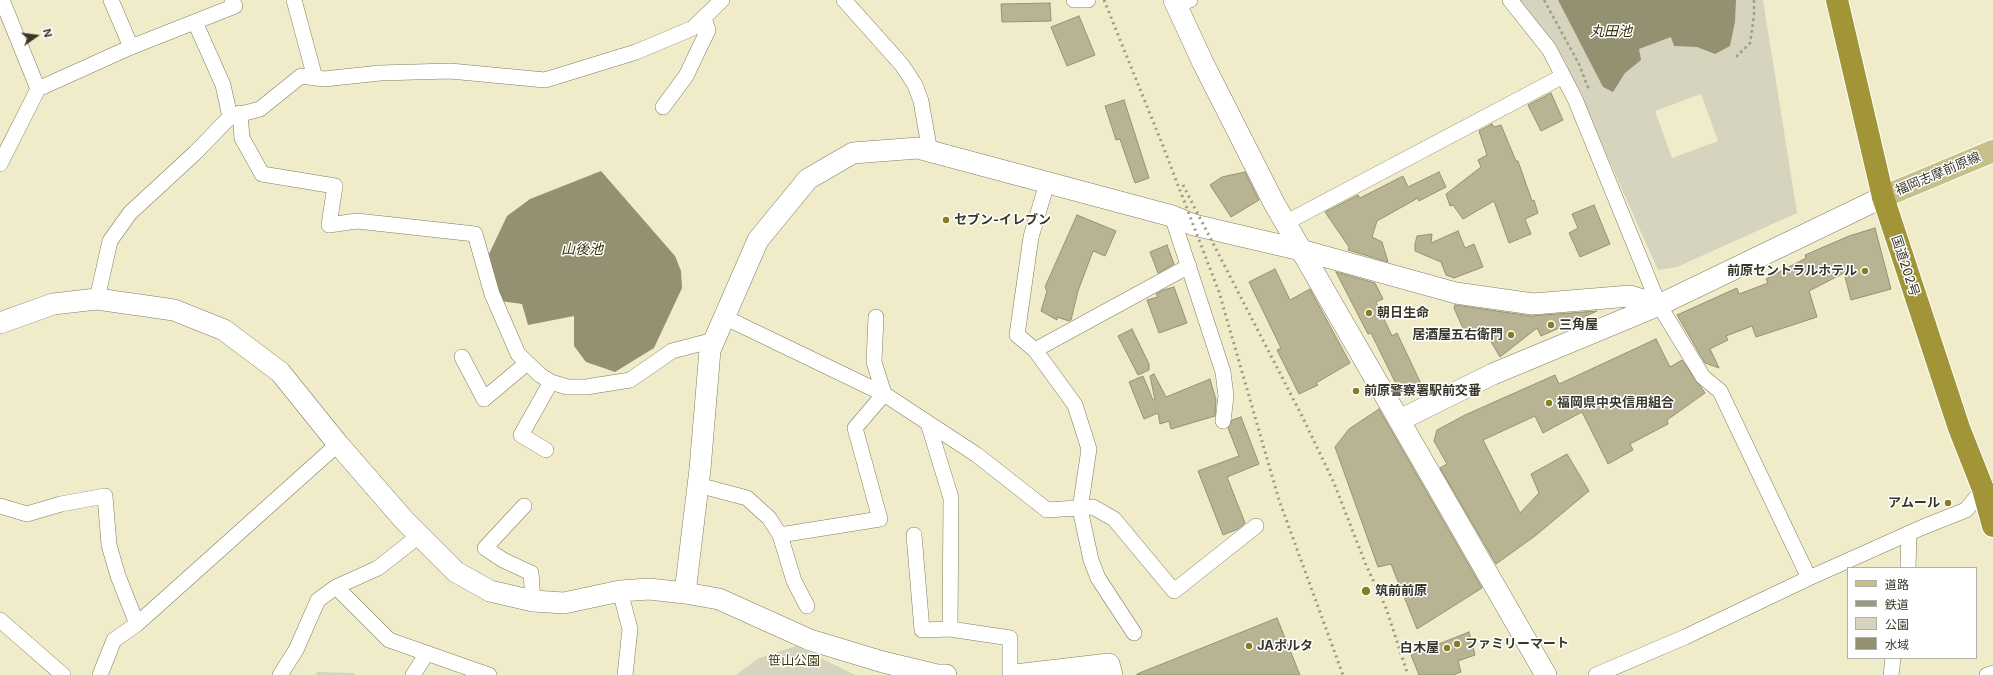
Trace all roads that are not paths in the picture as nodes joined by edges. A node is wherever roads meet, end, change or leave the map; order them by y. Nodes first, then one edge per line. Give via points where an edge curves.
1 (2, 0) edge
2 (111, 0) edge
3 (232, 0) edge
4 (294, 0) edge
5 (722, 0) edge
6 (844, 0) edge
7 (1074, 0) edge
8 (1088, 0) edge
9 (1510, 0) edge
10 (1837, 0) edge
11 (1180, 2) edge
12 (704, 18) junction
13 (195, 22) junction
14 (131, 47) junction
15 (1563, 76) junction
16 (315, 78) junction
17 (38, 89) junction
18 (663, 107) dead end
19 (235, 115) junction
20 (1993, 151) edge
21 (930, 152) junction
22 (0, 164) edge
23 (1047, 183) junction
24 (1883, 197) junction
25 (1172, 216) junction
26 (1285, 223) junction
27 (1301, 250) junction
28 (1189, 266) junction
29 (97, 299) junction
30 (1659, 305) junction
31 (876, 316) dead end
32 (724, 317) junction
33 (0, 323) edge
34 (714, 340) junction
35 (1035, 350) junction
36 (462, 357) dead end
37 (526, 363) junction
38 (551, 382) junction
39 (884, 394) junction
40 (1400, 420) junction
41 (1223, 421) dead end
42 (928, 423) junction
43 (338, 444) junction
44 (546, 450) dead end
45 (698, 485) junction
46 (1988, 487) edge
47 (0, 506) edge
48 (524, 506) dead end
49 (1080, 509) junction
50 (1256, 526) dead end
51 (1993, 526) edge
52 (1909, 533) junction
53 (420, 535) junction
54 (780, 535) junction
55 (914, 535) dead end
56 (1908, 567) edge
57 (1809, 578) junction
58 (336, 587) junction
59 (620, 591) junction
60 (685, 593) junction
61 (533, 601) junction
62 (807, 606) dead end
63 (0, 620) edge
64 (137, 624) junction
65 (950, 629) junction
66 (1134, 633) dead end
67 (427, 653) junction
68 (1893, 659) edge
69 (1993, 673) edge
70 (63, 675) edge
71 (100, 675) edge
72 (280, 675) edge
73 (413, 675) edge
74 (489, 675) edge
75 (625, 675) edge
76 (946, 675) edge
77 (1010, 675) edge
78 (1015, 675) edge
79 (1112, 675) edge
80 (1546, 675) edge
81 (1596, 675) edge
82 (1891, 675) edge
83 (1987, 675) edge

1 - 17 street
2 - 14 street
3 - 13 street via 235,6
4 - 16 street
5 - 12 street
6 - 21 street via 902,65 915,85 921,101
7 - 8 street
9 - 15 street via 1549,49
10 - 24 highway, 国道202号
11 - 26 street via 1206,70
12 - 16 street via 693,28 636,52 545,80 450,71
12 - 18 street via 708,30 686,76
13 - 14 street
13 - 19 street
14 - 17 street
15 - 26 street
15 - 30 street
16 - 19 street via 301,76 260,108
17 - 22 street
19 - 29 street via 130,213 110,241
19 - 37 street via 242,138 262,174 335,186 329,225 357,221 475,234 492,294 518,354
20 - 24 main road, 福岡志摩前原線
21 - 23 street
21 - 32 street via 918,148 853,153 808,179 758,240
23 - 25 street
23 - 35 street via 1031,237 1016,335
24 - 30 street
24 - 46 highway, 国道202号 via 1959,428
25 - 27 street via 1194,225
25 - 28 street
26 - 27 street
27 - 30 street via 1456,293 1533,304 1630,296
27 - 40 street
28 - 35 street
28 - 41 street via 1223,372 1226,396
29 - 33 street via 52,304
29 - 43 street via 174,310 224,330 280,372
30 - 40 street via 1493,374
30 - 57 street via 1703,377 1720,391
31 - 39 street via 874,362
32 - 34 street
32 - 39 street
34 - 38 street via 672,351 630,380 586,387 567,387
34 - 45 street via 710,350
35 - 49 street via 1075,405 1089,449
36 - 37 street via 484,399
37 - 38 street
38 - 44 street via 521,435
39 - 42 street
39 - 54 street via 854,428 880,518
40 - 80 street
42 - 49 street via 977,455 1047,510
42 - 65 street via 951,498
43 - 53 street
43 - 64 street
45 - 54 street via 747,498 769,518
45 - 60 street
46 - 51 highway, 国道202号
46 - 52 street via 1966,510
47 - 64 street via 27,514 105,496 109,545
48 - 61 street via 485,548 531,573
49 - 50 street via 1093,507 1114,519 1174,591
49 - 66 street via 1090,560 1098,578
52 - 56 street
52 - 57 street
53 - 58 street via 378,568
53 - 61 street via 456,572 490,591
54 - 62 street via 794,581
55 - 65 street via 922,630
57 - 81 street via 1685,637
58 - 67 street via 389,640
58 - 72 street via 318,600 296,650
59 - 60 street via 649,589
59 - 61 street via 564,603
59 - 75 street via 630,629
60 - 76 street via 719,599 810,640 883,662
63 - 70 street
64 - 71 street via 114,640
65 - 77 street via 1010,638
67 - 73 street
67 - 74 street
68 - 82 street
69 - 83 street
78 - 79 street via 1108,664

